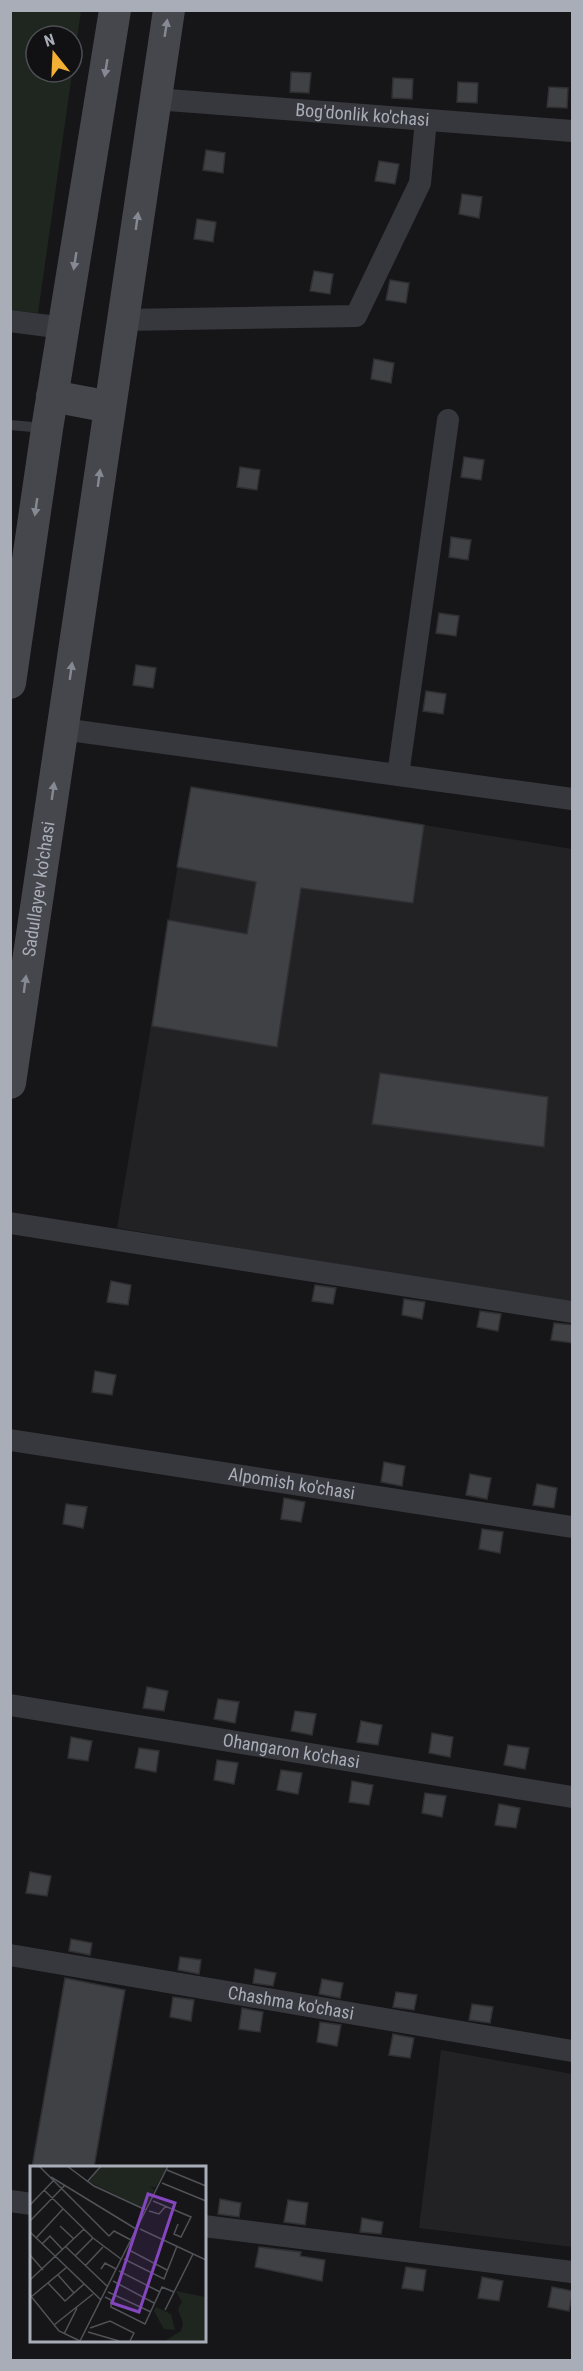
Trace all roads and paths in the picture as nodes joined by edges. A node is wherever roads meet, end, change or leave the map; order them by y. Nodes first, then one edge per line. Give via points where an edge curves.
1 (115, 10) edge
2 (169, 10) edge
3 (155, 99) junction
4 (426, 120) junction
5 (573, 131) edge
6 (123, 320) junction
7 (10, 321) edge
8 (64, 328) junction
9 (52, 396) junction
10 (110, 406) junction
11 (448, 420) dead end
12 (10, 425) edge
13 (47, 429) junction
14 (10, 683) edge
15 (62, 729) junction
16 (398, 775) junction
17 (573, 799) edge
18 (10, 1083) edge
19 (10, 1223) edge
20 (573, 1312) edge
21 (10, 1440) edge
22 (573, 1527) edge
23 (10, 1706) edge
24 (573, 1797) edge
25 (10, 1955) edge
26 (573, 2051) edge
27 (10, 2201) edge
28 (30, 2204) edge
29 (206, 2226) edge
30 (573, 2272) edge

1 -> 8 main road
3 -> 2 main road, Sadullayev ko'chasi
3 - 4 street, Bog'donlik ko'chasi
6 -> 3 main road, Sadullayev ko'chasi
4 - 5 street, Bog'donlik ko'chasi
4 - 6 street via 420,183 356,316
6 - 10 main road, Sadullayev ko'chasi
7 - 8 street
8 - 9 main road
9 - 10 main road
9 - 13 main road
15 -> 10 main road, Sadullayev ko'chasi
11 - 16 street
12 - 13 lane
13 -> 14 main road
15 - 16 street
18 -> 15 main road, Sadullayev ko'chasi
16 - 17 street
19 - 20 street
21 - 22 street, Alpomish ko'chasi
23 - 24 street, Ohangaron ko'chasi
25 - 26 street, Chashma ko'chasi
27 - 28 street
29 - 30 street

